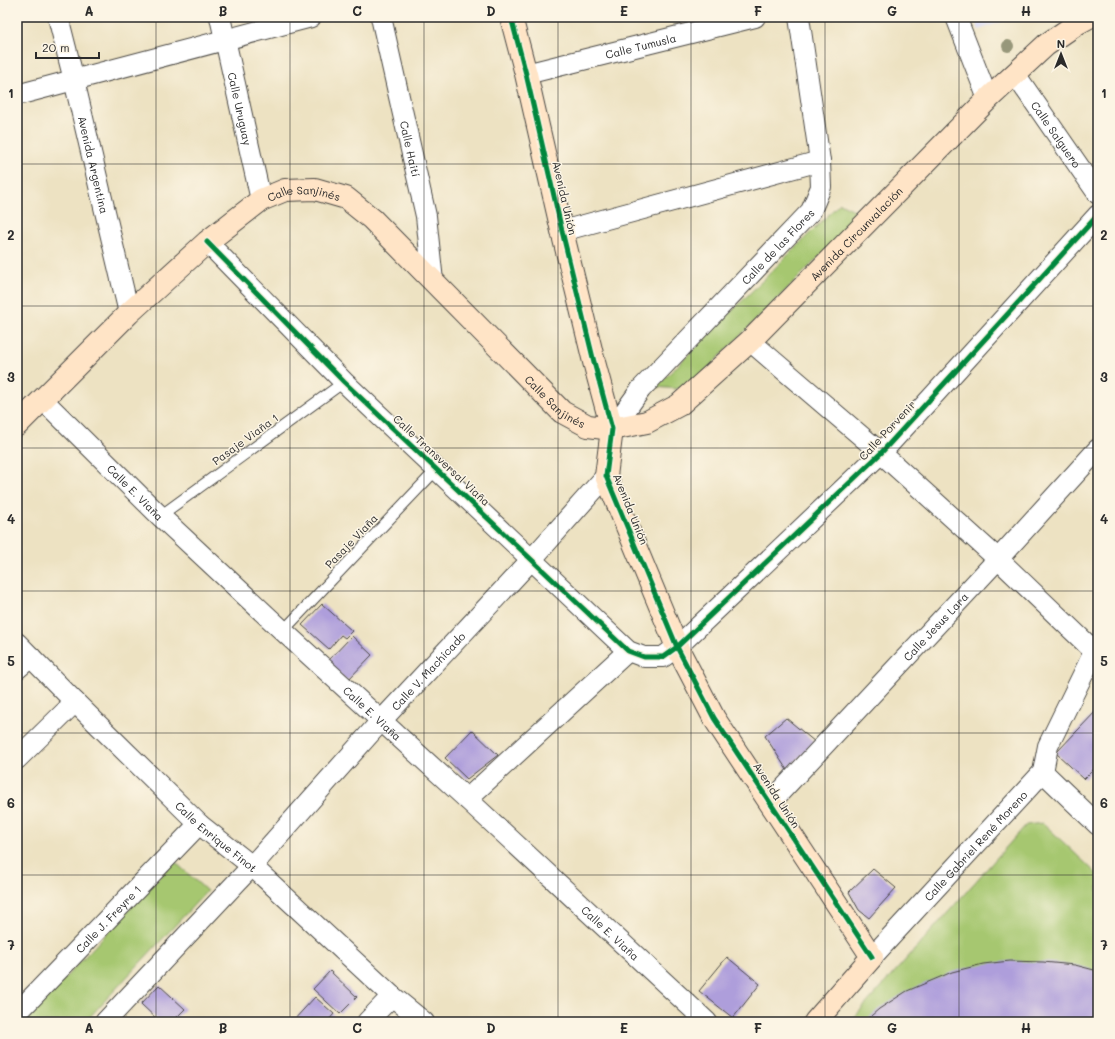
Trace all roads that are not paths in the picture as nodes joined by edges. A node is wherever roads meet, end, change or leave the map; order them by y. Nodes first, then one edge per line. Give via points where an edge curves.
1 (58, 17) edge
2 (220, 17) edge
3 (311, 17) edge
4 (381, 17) edge
5 (511, 17) edge
6 (755, 17) edge
7 (799, 17) edge
8 (956, 17) edge
9 (1089, 17) edge
10 (226, 39) junction
11 (526, 74) junction
12 (1015, 74) junction
13 (74, 80) junction
14 (17, 95) edge
15 (988, 99) junction
16 (820, 161) junction
17 (1098, 194) edge
18 (261, 200) junction
19 (1098, 215) edge
20 (562, 230) junction
21 (207, 242) junction
22 (433, 281) junction
23 (129, 313) junction
24 (750, 341) junction
25 (344, 382) junction
26 (42, 399) junction
27 (17, 425) edge
28 (612, 429) junction
29 (1098, 449) edge
30 (881, 453) junction
31 (437, 469) junction
32 (606, 476) junction
33 (160, 516) junction
34 (532, 559) junction
35 (998, 559) junction
36 (282, 631) junction
37 (17, 643) edge
38 (677, 647) junction
39 (1096, 648) edge
40 (628, 651) junction
41 (24, 663) edge
42 (75, 702) junction
43 (381, 721) junction
44 (17, 759) edge
45 (1043, 772) junction
46 (467, 799) junction
47 (770, 803) junction
48 (200, 824) junction
49 (1098, 825) edge
50 (252, 866) junction
51 (872, 957) junction
52 (392, 996) junction
53 (17, 1013) edge
54 (106, 1022) edge
55 (367, 1022) edge
56 (424, 1022) edge
57 (707, 1022) edge
58 (814, 1022) edge

1 - 13 street, Avenida Argentina
2 - 10 street, Calle Uruguay
3 - 10 street
4 - 22 street, Calle Haití via 426,216
5 - 11 main road, Avenida Unión
6 - 11 street, Calle Tumusla
7 - 16 street, Calle de las Flores
8 - 15 street
9 - 12 main road, Avenida Circunvalación via 1046,45
10 - 13 street
10 - 18 street, Calle Uruguay
11 - 20 main road, Avenida Unión
12 - 15 main road, Avenida Circunvalación
12 - 17 street, Calle Salguero
13 - 14 street
13 - 23 street, Avenida Argentina
15 - 24 main road, Avenida Circunvalación
16 - 20 street
16 - 28 street, Calle de las Flores via 821,187 811,211 641,389
18 - 21 main road, Calle Sanjinés
18 - 22 main road, Calle Sanjinés via 285,190 315,189 346,198 372,219
19 - 30 street, Calle Porvenir
20 - 28 main road, Avenida Unión
21 - 23 main road, Calle Sanjinés
21 - 25 street, Calle Transversal Viaña
22 - 28 main road, Calle Sanjinés via 562,412 588,426
23 - 26 main road, Calle Sanjinés
24 - 28 main road, Avenida Circunvalación via 679,405 647,422
24 - 30 street
25 - 31 street, Calle Transversal Viaña
25 - 33 lane, Pasaje Viaña 1
26 - 27 main road, Calle Sanjinés
26 - 33 street, Calle E. Viaña
28 - 32 main road, Avenida Unión
29 - 35 street, Calle Jesus Lara
30 - 35 street
30 - 38 street, Calle Porvenir
31 - 34 street, Calle Transversal Viaña
31 - 36 lane, Pasaje Viaña
32 - 34 street, Calle V. Machicado
32 - 38 main road, Avenida Unión
33 - 36 street, Calle E. Viaña
34 - 40 street, Calle Transversal Viaña
34 - 43 street, Calle V. Machicado
35 - 39 street
35 - 47 street, Calle Jesus Lara
36 - 43 street, Calle E. Viaña
37 - 41 street, Calle Enrique Finot
38 - 40 street, Calle Transversal Viaña via 663,656 644,656
38 - 47 main road, Avenida Unión via 714,718
39 - 45 street via 1048,746
40 - 46 street
41 - 42 street, Calle Enrique Finot
42 - 44 street
42 - 48 street, Calle Enrique Finot
43 - 46 street, Calle E. Viaña
43 - 50 street, Calle V. Machicado
45 - 49 street
45 - 51 street, Calle Gabriel René Moreno
46 - 57 street, Calle E. Viaña
47 - 51 main road, Avenida Unión
48 - 50 street, Calle Enrique Finot
48 - 53 street, Calle J. Freyre 1
50 - 52 street, Calle Enrique Finot
50 - 54 street
51 - 58 main road, Calle Gabriel René Moreno
52 - 55 street
52 - 56 street, Calle Enrique Finot

